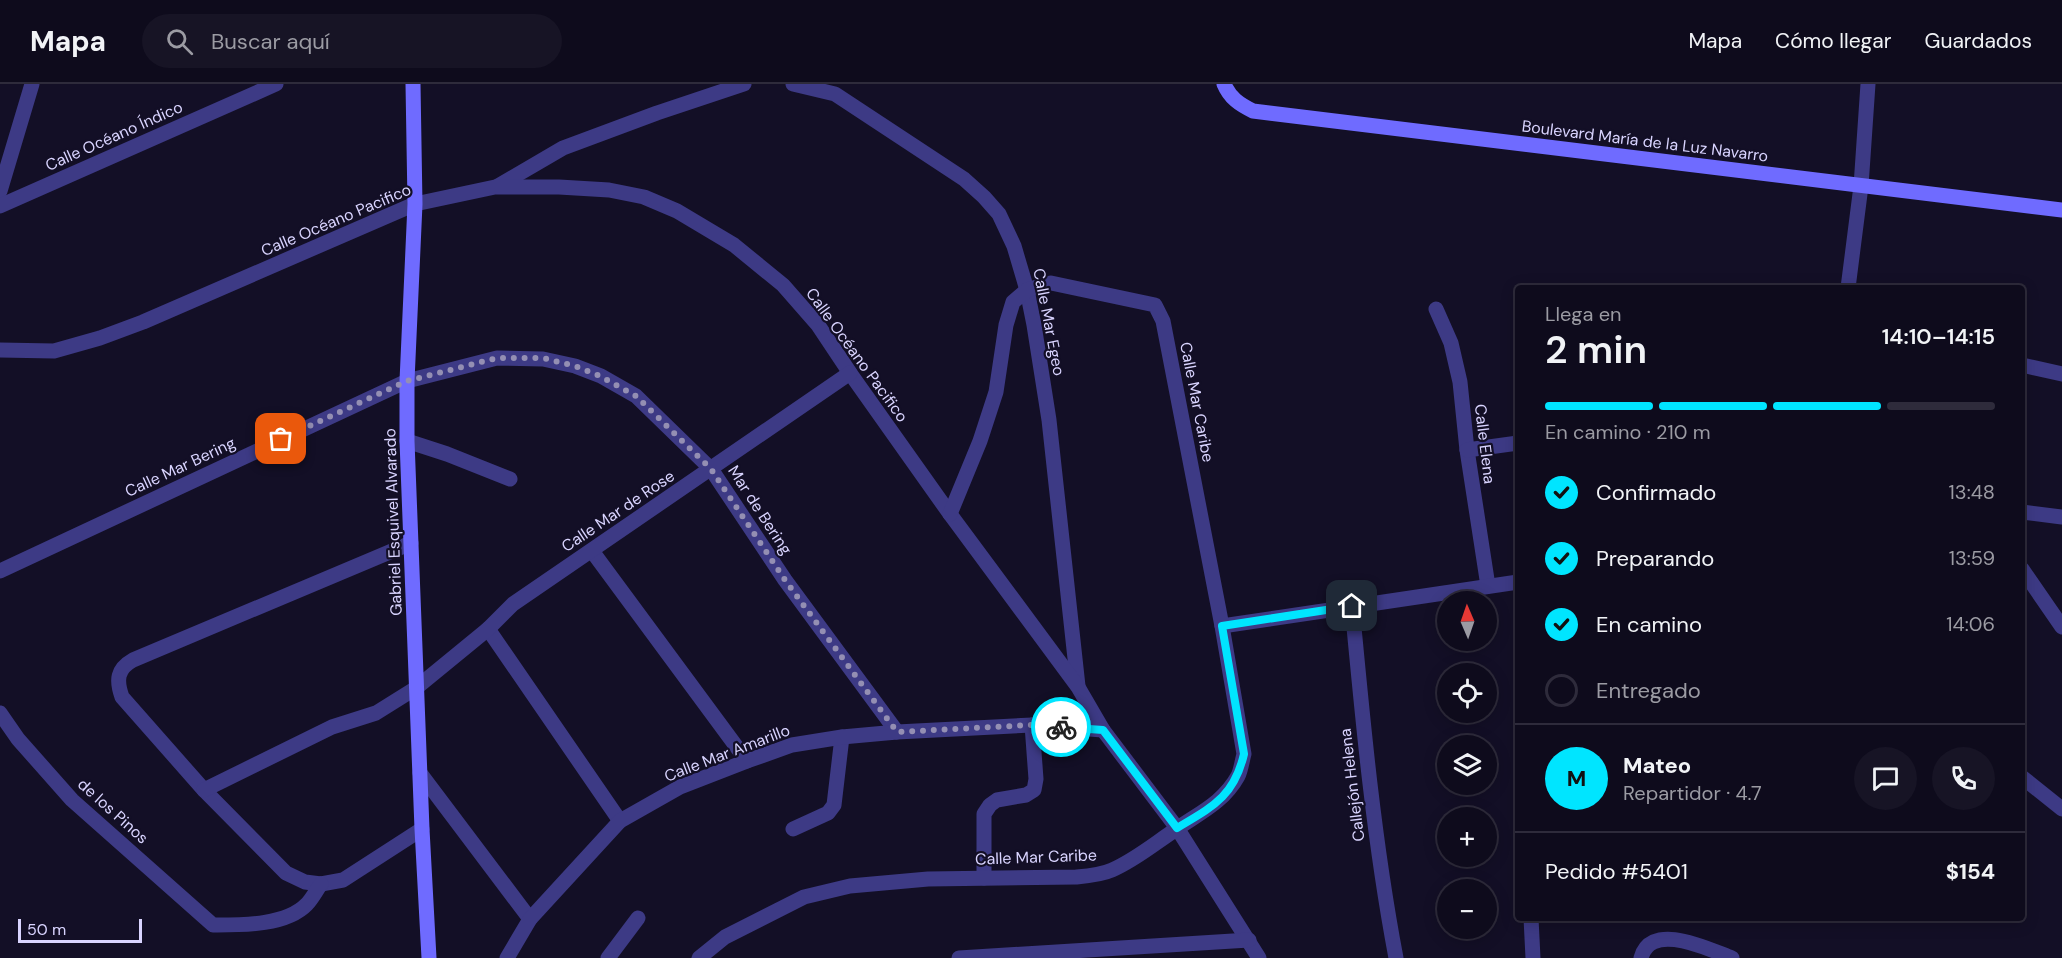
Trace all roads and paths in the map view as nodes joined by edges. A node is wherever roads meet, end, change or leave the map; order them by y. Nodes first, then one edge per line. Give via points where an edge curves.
1 (32, 84) edge
2 (276, 84) edge
3 (413, 84) edge
4 (744, 84) edge
5 (793, 84) edge
6 (1868, 84) edge
7 (1226, 89) edge
8 (1861, 186) junction
9 (495, 187) junction
10 (0, 191) edge
11 (415, 204) junction
12 (0, 206) edge
13 (2062, 210) edge
14 (1848, 285) edge
15 (1027, 290) junction
16 (1436, 309) dead end
17 (0, 350) edge
18 (2025, 367) edge
19 (849, 374) junction
20 (2062, 374) edge
21 (407, 381) junction
22 (407, 441) junction
23 (1515, 443) edge
24 (1467, 450) junction
25 (711, 469) junction
26 (510, 479) dead end
27 (2025, 512) edge
28 (950, 514) junction
29 (2062, 517) edge
30 (411, 543) junction
31 (592, 551) junction
32 (0, 571) edge
33 (2025, 573) edge
34 (1515, 582) edge
35 (1488, 586) junction
36 (1352, 606) junction
37 (1222, 626) junction
38 (2062, 627) edge
39 (488, 629) junction
40 (1078, 687) junction
41 (416, 688) junction
42 (0, 713) edge
43 (1032, 725) junction
44 (1103, 730) junction
45 (897, 732) junction
46 (842, 737) junction
47 (747, 761) junction
48 (420, 773) junction
49 (2025, 779) edge
50 (204, 790) junction
51 (2062, 809) edge
52 (620, 821) junction
53 (1177, 828) junction
54 (422, 829) junction
55 (793, 829) dead end
56 (984, 878) junction
57 (321, 884) junction
58 (638, 918) dead end
59 (530, 919) junction
60 (1532, 921) edge
61 (1249, 940) junction
62 (703, 957) edge
63 (429, 958) edge
64 (507, 958) edge
65 (608, 958) edge
66 (959, 958) edge
67 (1259, 958) edge
68 (1396, 958) edge
69 (1533, 958) edge
70 (1641, 958) edge
71 (1732, 958) edge

1 - 10 street
2 - 12 street, Calle Océano Índico
3 - 11 street, Gabriel Esquivel Alvarado
4 - 9 street via 563,148
5 - 15 street, Calle Mar Egeo via 835,94 964,179 999,214 1014,246
6 - 8 street
7 - 8 street, Boulevard María de la Luz Navarro via 1253,111
8 - 13 street, Boulevard María de la Luz Navarro
8 - 14 street
9 - 11 street, Calle Océano Pacifico
9 - 19 street, Calle Océano Pacifico via 609,190 644,197 677,211 734,245 783,285 818,325
11 - 17 street, Calle Océano Pacifico via 100,338 54,351
11 - 21 street, Gabriel Esquivel Alvarado
15 - 28 street via 1013,302 996,392
15 - 37 street, Calle Mar Caribe via 1051,283 1155,305 1163,321
15 - 40 street, Calle Mar Egeo via 1049,420
16 - 24 street, Calle Elena via 1451,343 1460,382
18 - 20 street
19 - 25 street, Calle Mar de Rose
19 - 28 street, Calle Océano Pacifico
21 - 22 street, Gabriel Esquivel Alvarado
21 - 25 street, Mar de Bering via 497,358 543,358 575,366 636,396
21 - 32 street, Calle Mar Bering
22 - 26 street
22 - 30 street, Gabriel Esquivel Alvarado
23 - 24 street
24 - 35 street, Calle Elena
25 - 31 street, Calle Mar de Rose
25 - 45 street, Mar de Bering via 785,580
27 - 29 street
28 - 40 street, Calle Océano Pacifico
30 - 41 street, Gabriel Esquivel Alvarado
30 - 50 street via 123,666 118,686 122,697
31 - 39 street, Calle Mar de Rose via 513,604
31 - 47 street
33 - 38 street
34 - 35 street
35 - 36 street
36 - 37 street
36 - 68 street, Callejón Helena via 1382,885
37 - 53 street, Calle Mar Caribe via 1244,754 1239,774 1226,792 1210,808
39 - 41 street, Calle Mar de Rose
39 - 52 street
40 - 44 street, Calle Océano Pacifico
41 - 48 street, Gabriel Esquivel Alvarado
41 - 50 street, Calle Mar de Rose via 376,713 332,727
42 - 57 street, de los Pinos via 72,800 213,925 251,924 287,917 307,905
43 - 44 street, Calle Mar Amarillo
43 - 45 street, Calle Mar Amarillo
43 - 56 street via 1034,790 997,800 984,814
44 - 53 street, Calle Océano Pacifico
45 - 46 street, Calle Mar Amarillo
46 - 47 street, Calle Mar Amarillo via 792,745
46 - 55 street via 834,805 828,813
47 - 52 street, Calle Mar Amarillo via 680,787
48 - 54 street, Gabriel Esquivel Alvarado
48 - 59 street
49 - 51 street
50 - 57 street via 286,873 304,882
52 - 59 street, Calle Mar Amarillo
53 - 56 street, Calle Mar Caribe via 1143,854 1111,871 1094,875
53 - 61 street, Calle Océano Pacifico
54 - 57 street via 343,880
54 - 63 street, Gabriel Esquivel Alvarado
56 - 62 street, Calle Mar Caribe via 850,886 804,897 724,937
58 - 65 street
59 - 64 street, Calle Mar Amarillo
60 - 69 street
61 - 66 street
61 - 67 street, Calle Océano Pacifico
70 - 71 street via 1653,943 1667,939 1683,940

